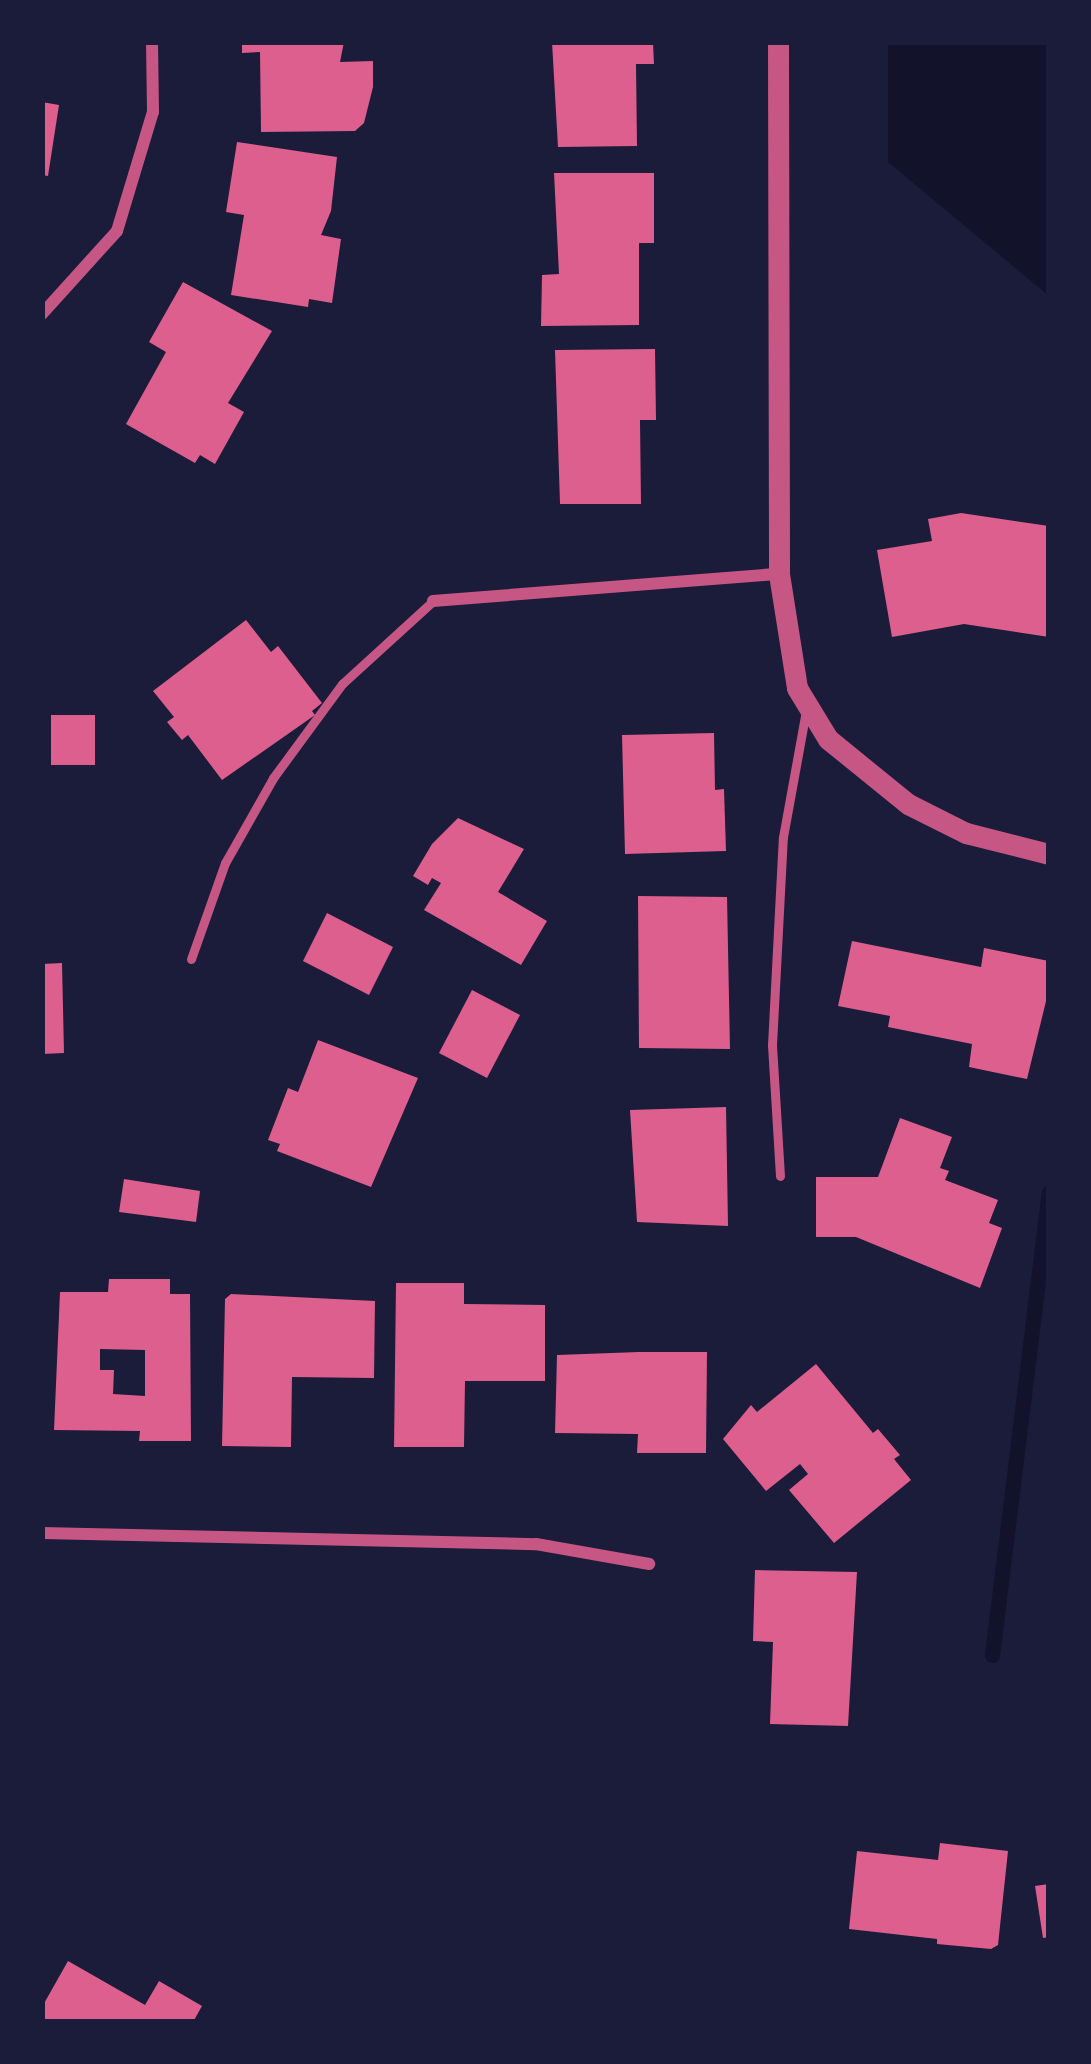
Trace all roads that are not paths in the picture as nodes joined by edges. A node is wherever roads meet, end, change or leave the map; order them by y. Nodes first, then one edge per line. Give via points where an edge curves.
1 (152, 42) edge
2 (778, 42) edge
3 (42, 314) edge
4 (779, 574) junction
5 (433, 601) joint
6 (802, 696) junction
7 (1049, 854) edge
8 (191, 959) dead end
9 (780, 1175) dead end
10 (42, 1532) edge
11 (650, 1564) dead end

1 - 3 street via 153,112 117,230
2 - 4 street
4 - 5 street
4 - 6 street
5 - 8 lane via 342,685 273,778 225,863
6 - 7 street via 828,739 908,805 966,833
6 - 9 lane via 783,837 772,1045
10 - 11 street via 536,1544

